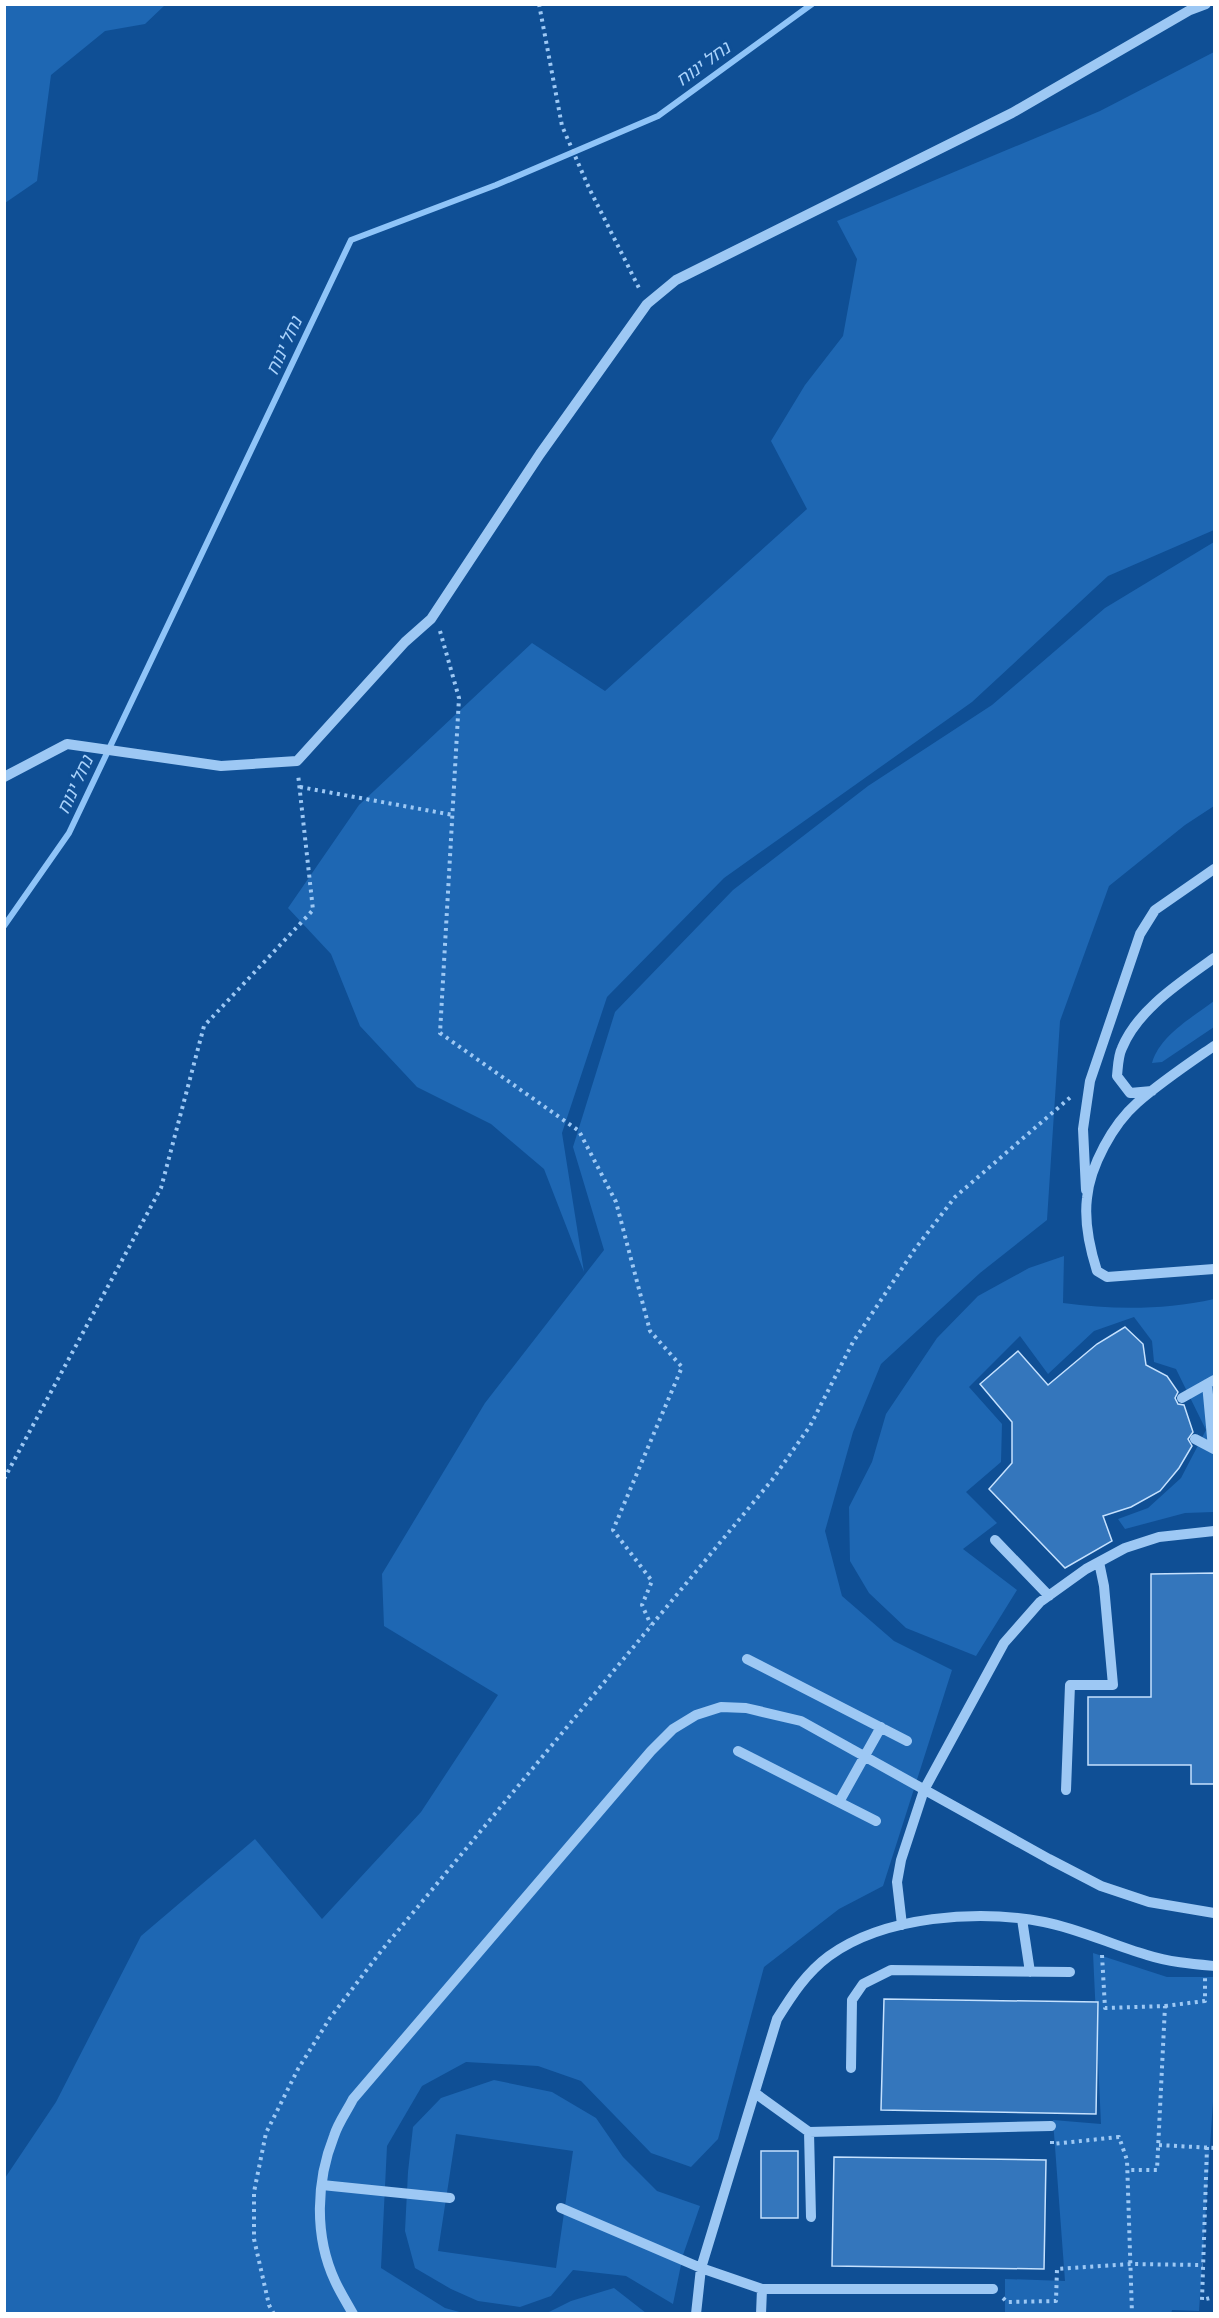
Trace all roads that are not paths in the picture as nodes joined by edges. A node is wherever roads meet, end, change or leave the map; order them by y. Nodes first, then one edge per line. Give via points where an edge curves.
1 (1206, 4) edge
2 (4, 777) edge
3 (1215, 869) edge
4 (1215, 958) edge
5 (1215, 1046) edge
6 (1153, 1091) junction
7 (1087, 1199) junction
8 (1215, 1269) edge
9 (1211, 1382) edge
10 (1182, 1398) dead end
11 (1195, 1439) dead end
12 (1214, 1448) edge
13 (1215, 1531) edge
14 (995, 1540) dead end
15 (1099, 1562) junction
16 (1049, 1596) junction
17 (747, 1659) dead end
18 (881, 1727) junction
19 (907, 1741) dead end
20 (738, 1751) dead end
21 (865, 1756) junction
22 (924, 1790) junction
23 (1066, 1790) dead end
24 (839, 1802) junction
25 (876, 1821) dead end
26 (1215, 1913) edge
27 (1023, 1919) junction
28 (902, 1925) junction
29 (1210, 1965) edge
30 (1030, 1972) junction
31 (1070, 1972) dead end
32 (851, 2068) dead end
33 (755, 2093) junction
34 (1051, 2126) road end
35 (809, 2132) junction
36 (322, 2185) junction
37 (450, 2198) dead end
38 (561, 2208) dead end
39 (811, 2217) dead end
40 (701, 2268) junction
41 (762, 2289) junction
42 (993, 2289) road end
43 (353, 2313) edge
44 (696, 2313) edge
45 (761, 2313) edge

1 - 2 street via 1012,112 676,280 647,304 540,454 431,619 405,642 297,761 221,766 67,744
3 - 7 street via 1155,910 1140,934 1090,1081 1083,1129
4 - 6 street via 1180,982 1142,1017 1122,1048 1117,1076 1130,1093
5 - 6 street
6 - 7 street via 1136,1104 1109,1138 1096,1164
7 - 8 street via 1090,1248 1097,1270 1107,1277
9 - 10 street
9 - 12 street
11 - 12 street
13 - 15 street via 1159,1537
14 - 16 street
15 - 16 street
15 - 23 street via 1113,1685 1070,1684
16 - 22 street via 1004,1643
17 - 18 street
18 - 19 street
18 - 21 street
20 - 24 street
21 - 22 street
21 - 24 street
21 - 36 street via 801,1721 746,1708 721,1707 696,1715 673,1729 353,2099 334,2136
22 - 26 street via 1101,1886 1149,1902
22 - 28 street via 897,1882
24 - 25 street
27 - 28 street via 948,1918
27 - 29 street via 1101,1938 1148,1955
27 - 30 street
28 - 33 street via 855,1941 829,1956 800,1983 777,2019
30 - 31 street
30 - 32 street via 891,1970 863,1984 852,2000
33 - 35 street
33 - 40 street
34 - 35 street
35 - 39 street
36 - 37 street
36 - 43 street via 319,2212 324,2248 334,2279
38 - 40 street
40 - 41 street
40 - 44 street
41 - 42 street
41 - 45 street

